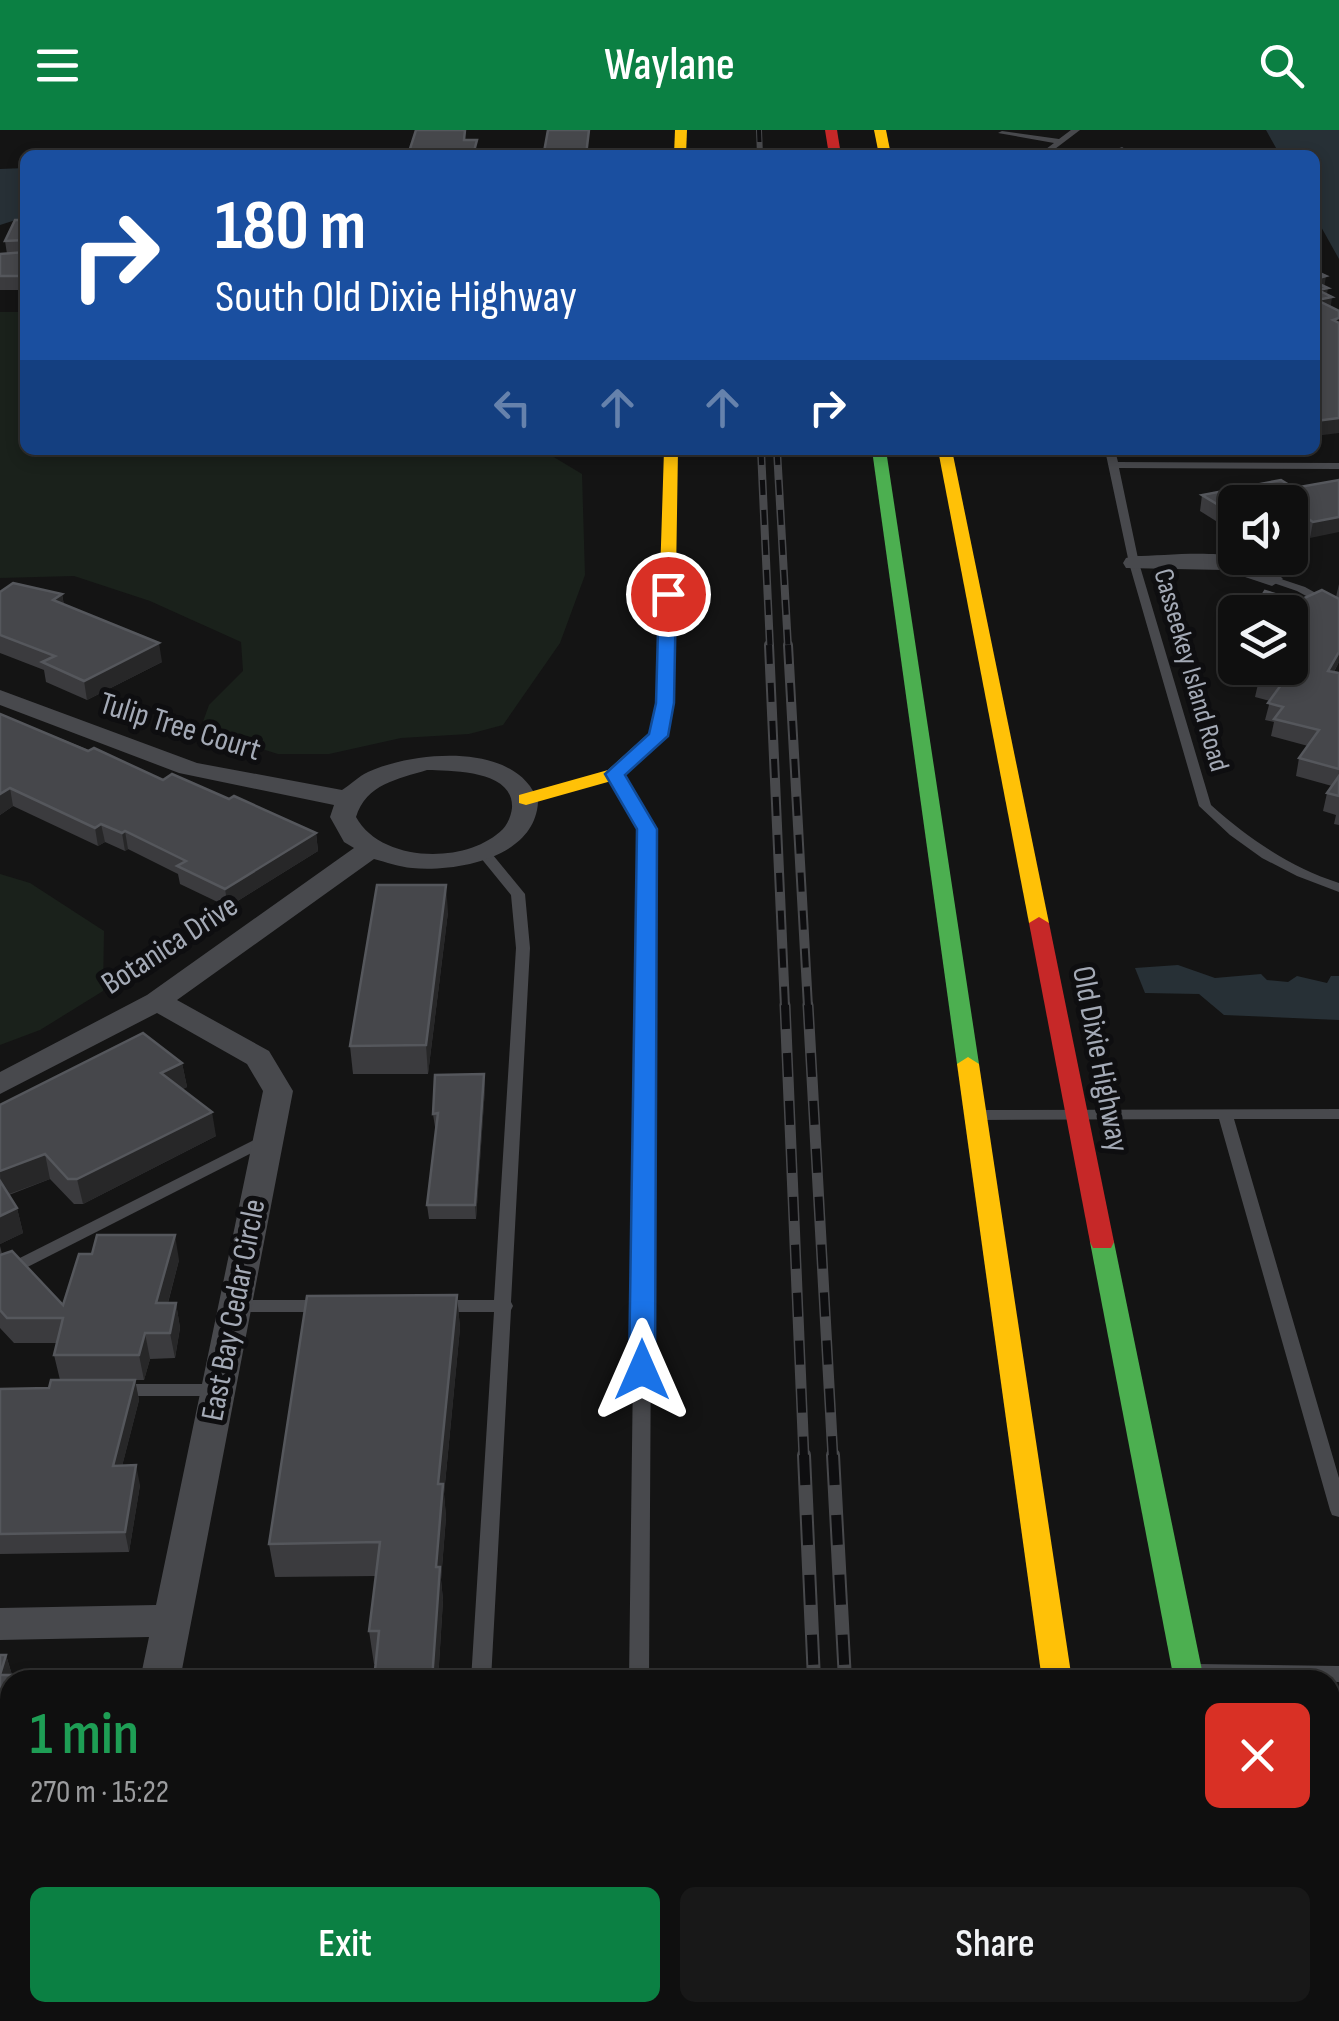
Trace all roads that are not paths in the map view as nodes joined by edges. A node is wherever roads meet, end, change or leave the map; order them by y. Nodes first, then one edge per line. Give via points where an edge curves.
1 (1076, 130) edge
2 (1002, 133) dead end
3 (1057, 141) junction
4 (1047, 150) edge
5 (671, 455) edge
6 (880, 455) edge
7 (946, 455) edge
8 (1112, 455) edge
9 (1115, 464) junction
10 (1339, 466) edge
11 (1135, 569) junction
12 (1272, 579) joint
13 (1339, 611) edge
14 (0, 696) edge
15 (615, 774) junction
16 (348, 798) junction
17 (526, 798) junction
18 (369, 850) junction
19 (483, 852) junction
20 (1339, 888) edge
21 (157, 1001) junction
22 (0, 1084) edge
23 (1226, 1114) junction
24 (1339, 1114) edge
25 (976, 1115) junction
26 (1078, 1115) junction
27 (268, 1137) junction
28 (0, 1275) edge
29 (235, 1306) junction
30 (345, 1306) edge
31 (425, 1306) edge
32 (505, 1306) junction
33 (93, 1390) edge
34 (218, 1390) junction
35 (1339, 1510) edge
36 (172, 1621) junction
37 (0, 1624) edge
38 (162, 1670) edge
39 (481, 1670) edge
40 (638, 1670) edge
41 (1056, 1670) edge
42 (1187, 1670) edge

1 - 3 lane
2 - 3 lane
3 - 4 lane
5 - 15 main road via 665,703 658,736
6 - 25 main road
7 - 26 main road, Old Dixie Highway
8 - 9 lane, Casseekey Island Road
9 - 10 lane
9 - 11 lane, Casseekey Island Road
11 - 12 street
11 - 20 lane, Casseekey Island Road via 1205,806 1276,862
12 - 13 lane
14 - 16 street, Tulip Tree Court via 170,763
15 - 17 main road
15 - 40 lane via 647,829
16 - 17 street via 396,769 456,763 500,774
16 - 18 street via 345,828
17 - 19 street via 527,816 517,832
18 - 19 street via 437,862
18 - 21 street, Botanica Drive
19 - 32 lane via 518,894 524,920
21 - 22 street, Botanica Drive
21 - 27 street, East Bay Cedar Circle via 258,1058 278,1091
23 - 24 lane
23 - 26 lane
23 - 35 lane
25 - 26 lane
25 - 41 main road
26 - 42 main road, Old Dixie Highway
27 - 28 lane
27 - 29 street, East Bay Cedar Circle
29 - 30 lane
29 - 34 street, East Bay Cedar Circle
31 - 32 lane
32 - 39 lane
33 - 34 lane
34 - 36 street, East Bay Cedar Circle
36 - 37 street
36 - 38 street, East Bay Cedar Circle

